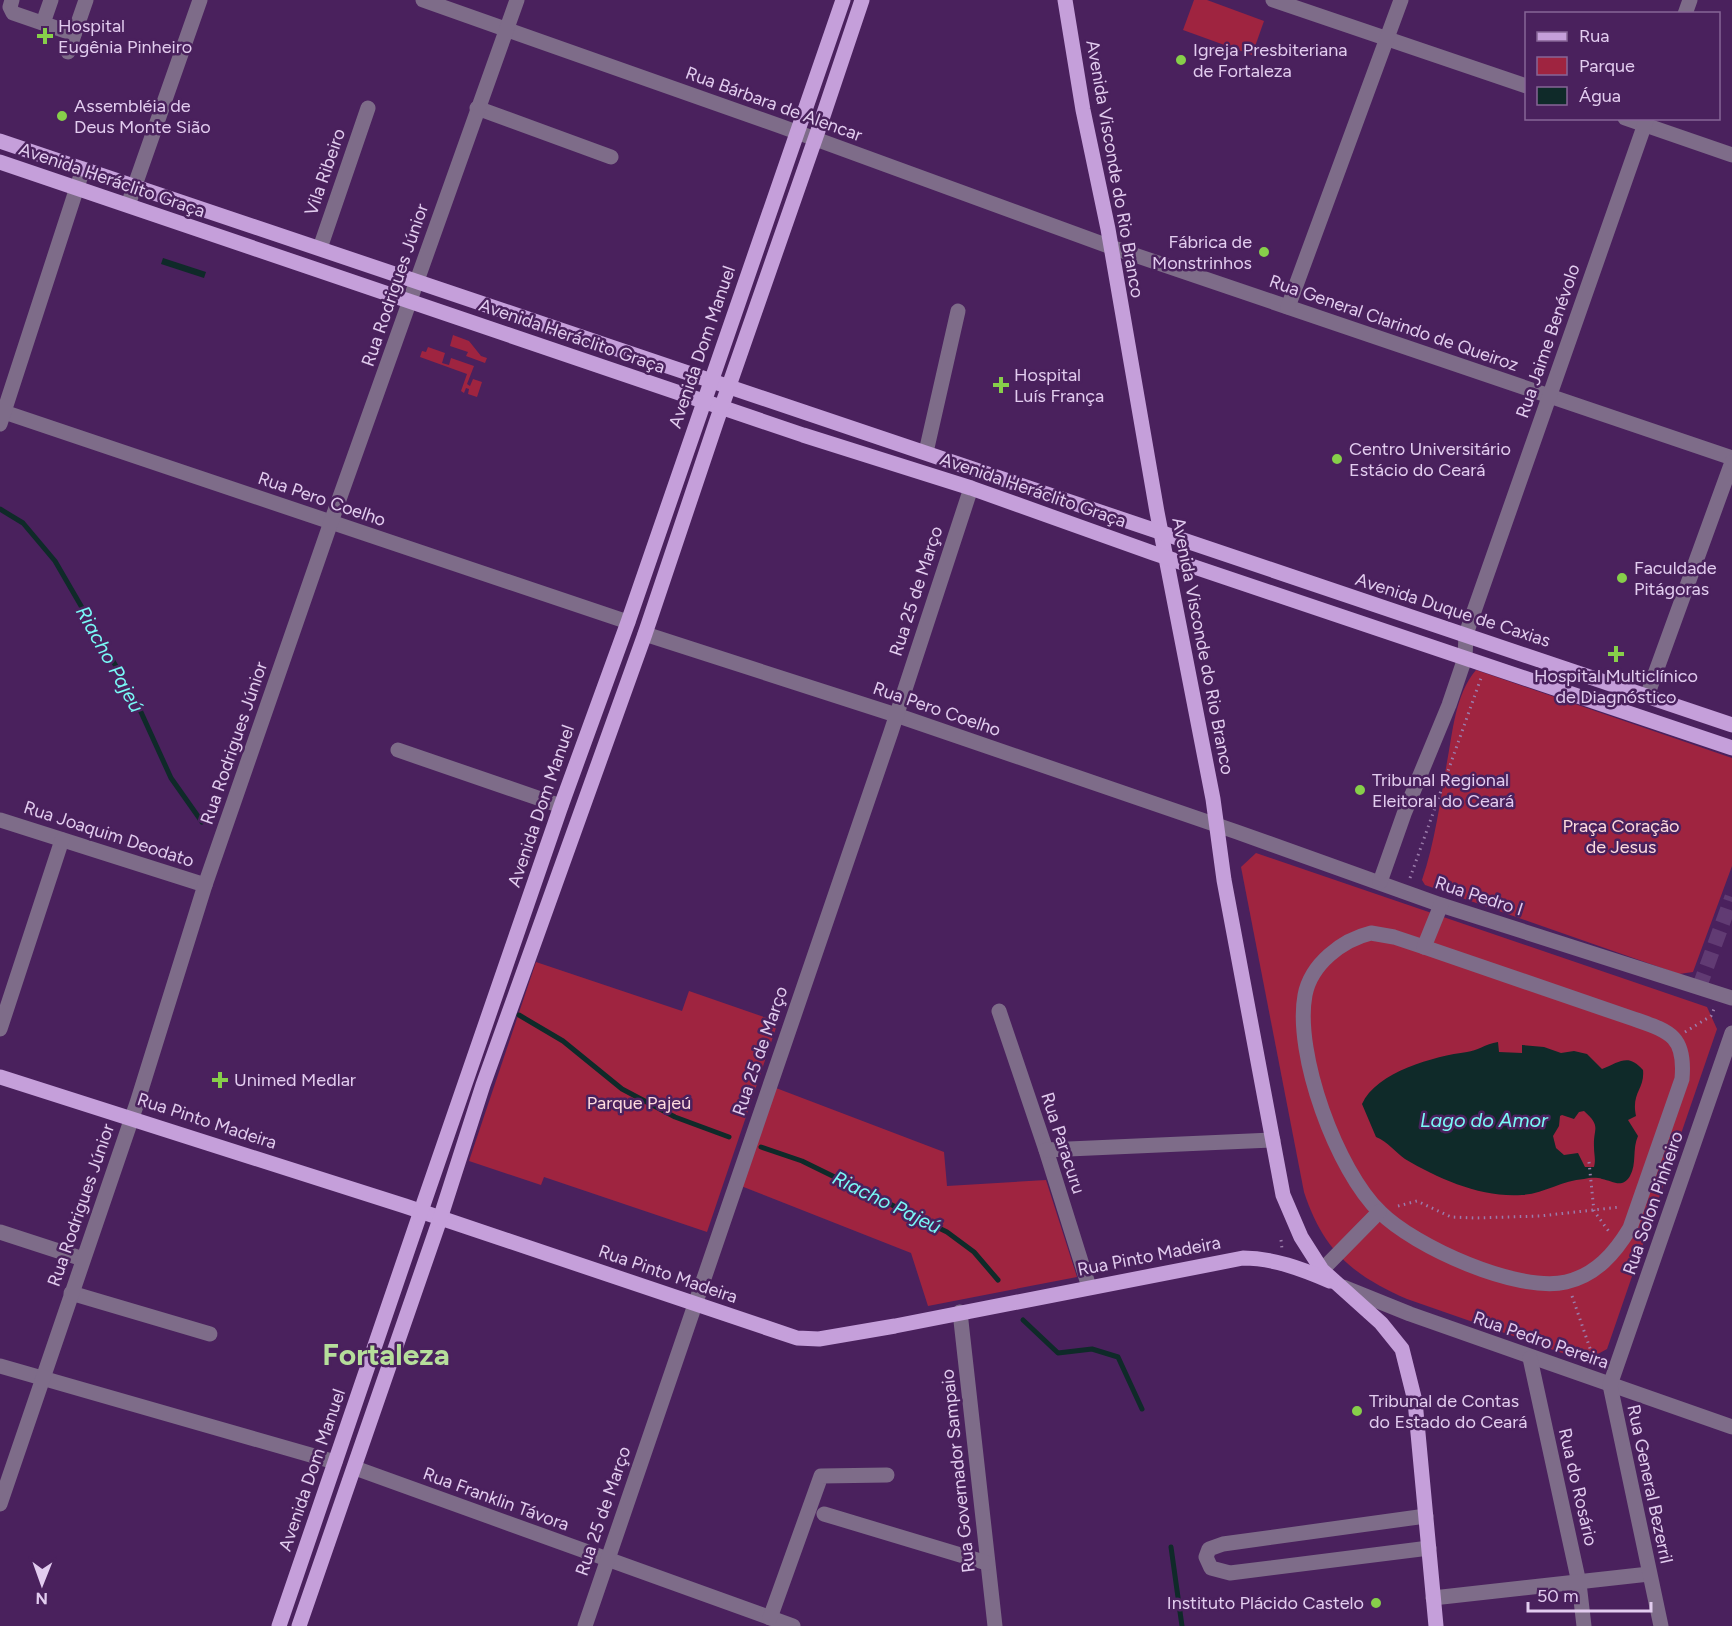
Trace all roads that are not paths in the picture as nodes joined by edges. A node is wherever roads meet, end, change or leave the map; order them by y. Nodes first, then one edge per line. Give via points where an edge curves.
1 (12, 0) edge
2 (51, 0) edge
3 (86, 0) edge
4 (200, 0) edge
5 (423, 0) edge
6 (517, 0) edge
7 (843, 0) edge
8 (862, 0) edge
9 (1065, 0) edge
10 (1274, 0) edge
11 (1401, 0) edge
12 (43, 24) junction
13 (507, 29) junction
14 (74, 34) junction
15 (1387, 39) junction
16 (68, 52) dead end
17 (1525, 85) edge
18 (368, 108) dead end
19 (477, 108) junction
20 (1646, 122) edge
21 (796, 132) junction
22 (816, 139) junction
23 (0, 141) edge
24 (1732, 155) edge
25 (611, 157) dead end
26 (0, 162) edge
27 (83, 169) junction
28 (135, 186) junction
29 (77, 188) junction
30 (128, 205) junction
31 (1111, 247) junction
32 (320, 248) junction
33 (418, 281) junction
34 (411, 302) junction
35 (1288, 307) junction
36 (958, 311) dead end
37 (710, 381) junction
38 (728, 387) junction
39 (1549, 396) junction
40 (704, 400) junction
41 (721, 407) junction
42 (2, 418) edge
43 (926, 452) junction
44 (1732, 460) edge
45 (971, 488) junction
46 (331, 522) junction
47 (1161, 531) junction
48 (1167, 557) junction
49 (628, 622) junction
50 (645, 634) junction
51 (1466, 634) junction
52 (1465, 658) junction
53 (1647, 696) junction
54 (896, 715) junction
55 (1732, 725) edge
56 (1732, 748) edge
57 (398, 750) dead end
58 (561, 806) junction
59 (0, 820) edge
60 (1216, 825) junction
61 (62, 840) junction
62 (1380, 882) junction
63 (205, 885) junction
64 (1441, 905) junction
65 (1424, 947) junction
66 (1732, 998) edge
67 (999, 1011) dead end
68 (0, 1029) edge
69 (1732, 1033) edge
70 (0, 1077) edge
71 (132, 1118) junction
72 (1273, 1140) junction
73 (1046, 1150) junction
74 (421, 1211) junction
75 (1379, 1212) junction
76 (440, 1218) junction
77 (0, 1232) edge
78 (83, 1259) junction
79 (1322, 1270) junction
80 (1338, 1285) junction
81 (1089, 1287) junction
82 (71, 1293) junction
83 (694, 1303) junction
84 (960, 1312) junction
85 (210, 1334) dead end
86 (1530, 1358) junction
87 (0, 1366) edge
88 (44, 1377) junction
89 (1610, 1385) junction
90 (1732, 1427) edge
91 (334, 1462) junction
92 (355, 1468) junction
93 (887, 1475) dead end
94 (0, 1504) edge
95 (824, 1514) dead end
96 (1426, 1516) junction
97 (1429, 1548) junction
98 (607, 1560) junction
99 (987, 1563) junction
100 (1649, 1574) junction
101 (1580, 1583) junction
102 (1433, 1598) junction
103 (770, 1618) junction
104 (279, 1626) edge
105 (299, 1626) edge
106 (585, 1626) edge
107 (794, 1626) edge
108 (995, 1626) edge
109 (1436, 1626) edge
110 (1584, 1626) edge
111 (1661, 1626) edge

1 - 12 street via 13,13
2 - 12 street
3 - 14 street
4 - 28 street
5 - 13 street, Rua Bárbara de Alencar
6 - 13 street, Rua Rodrigues Júnior
7 - 21 main road, Avenida Dom Manuel
8 - 22 main road, Avenida Dom Manuel
9 - 31 main road, Avenida Visconde do Rio Branco
10 - 15 street
11 - 15 street
12 - 14 street
13 - 19 street, Rua Rodrigues Júnior
13 - 21 street, Rua Bárbara de Alencar
14 - 16 street
15 - 17 street
15 - 35 street
18 - 32 street, Vila Ribeiro
19 - 25 street
19 - 33 street, Rua Rodrigues Júnior
20 - 24 street
20 - 39 street, Rua Jaime Benévolo
21 - 22 street, Rua Bárbara de Alencar
21 - 37 main road, Avenida Dom Manuel
22 - 31 street, Rua Bárbara de Alencar
22 - 38 main road, Avenida Dom Manuel
23 - 27 main road, Avenida Heráclito Graça
26 - 29 main road, Avenida Heráclito Graça
27 - 28 main road, Avenida Heráclito Graça
27 - 29 street
28 - 30 street
28 - 32 main road, Avenida Heráclito Graça
29 - 30 main road, Avenida Heráclito Graça
29 - 42 street
30 - 34 main road, Avenida Heráclito Graça
31 - 35 street, Rua General Clarindo de Queiroz
31 - 47 main road, Avenida Visconde do Rio Branco
32 - 33 main road, Avenida Heráclito Graça
33 - 34 street, Rua Rodrigues Júnior
33 - 37 main road, Avenida Heráclito Graça
34 - 40 main road, Avenida Heráclito Graça
34 - 46 street, Rua Rodrigues Júnior
35 - 39 street, Rua General Clarindo de Queiroz
36 - 43 street
37 - 38 main road, Avenida Heráclito Graça
37 - 40 main road, Avenida Dom Manuel
38 - 41 main road, Avenida Dom Manuel
38 - 43 main road, Avenida Heráclito Graça
39 - 44 street, Rua General Clarindo de Queiroz
39 - 51 street, Rua Jaime Benévolo
40 - 41 main road, Avenida Heráclito Graça
40 - 49 main road, Avenida Dom Manuel
41 - 45 main road, Avenida Heráclito Graça
41 - 50 main road, Avenida Dom Manuel
42 - 46 street, Rua Pero Coelho
43 - 47 main road, Avenida Heráclito Graça
44 - 53 street
45 - 48 main road, Avenida Heráclito Graça
45 - 54 street, Rua 25 de Março
46 - 49 street, Rua Pero Coelho
46 - 63 street, Rua Rodrigues Júnior
47 - 48 main road, Avenida Visconde do Rio Branco
47 - 51 main road, Avenida Duque de Caxias
48 - 52 main road
48 - 60 main road, Avenida Visconde do Rio Branco
49 - 58 main road, Avenida Dom Manuel
50 - 54 street, Rua Pero Coelho
50 - 76 main road, Avenida Dom Manuel via 483,1085
51 - 52 street, Rua Jaime Benévolo
51 - 53 main road, Avenida Duque de Caxias
52 - 56 main road
52 - 62 street, Rua Jaime Benévolo
53 - 55 main road, Avenida Duque de Caxias
54 - 60 street, Rua Pero Coelho
54 - 83 street, Rua 25 de Março
57 - 58 street
58 - 74 main road, Avenida Dom Manuel
59 - 61 street, Rua Joaquim Deodato
60 - 62 street, Rua Pedro I
60 - 72 main road, Avenida Visconde do Rio Branco
61 - 63 street, Rua Joaquim Deodato
61 - 68 street
62 - 64 street, Rua Pedro I
63 - 71 street, Rua Rodrigues Júnior
64 - 65 street
64 - 66 street, Rua Pedro I
65 - 75 street via 1383,934 1359,936 1327,958 1310,978 1305,993 1304,1043 1328,1126 1349,1171
65 - 75 street via 1662,1028 1675,1038 1682,1060 1682,1079 1630,1228 1600,1265 1580,1277 1552,1284 1524,1281 1462,1262 1428,1246
67 - 73 street, Rua Paracuru
69 - 89 street, Rua Solon Pinheiro
70 - 71 main road, Rua Pinto Madeira
71 - 74 main road, Rua Pinto Madeira
71 - 78 street, Rua Rodrigues Júnior
72 - 73 street
72 - 79 main road, Avenida Visconde do Rio Branco via 1292,1220
73 - 81 street, Rua Paracuru
74 - 76 main road, Rua Pinto Madeira
74 - 91 main road, Avenida Dom Manuel
75 - 79 street
76 - 83 main road, Rua Pinto Madeira
76 - 92 main road, Avenida Dom Manuel
77 - 78 street
78 - 82 street, Rua Rodrigues Júnior
79 - 80 main road, Avenida Visconde do Rio Branco
80 - 81 main road, Rua Pinto Madeira via 1279,1262 1243,1258
80 - 86 street, Rua Pedro Pereira
80 - 96 main road, Avenida Visconde do Rio Branco via 1390,1332 1402,1349 1415,1401
81 - 84 main road, Rua Pinto Madeira
82 - 85 street
82 - 88 street, Rua Rodrigues Júnior
83 - 84 main road, Rua Pinto Madeira via 808,1340
83 - 98 street, Rua 25 de Março
84 - 99 street, Rua Governador Sampaio
86 - 89 street, Rua Pedro Pereira
86 - 101 street, Rua do Rosário
87 - 88 street
88 - 91 street
88 - 94 street, Rua Rodrigues Júnior
89 - 90 street, Rua Pedro Pereira
89 - 100 street, Rua General Bezerril
91 - 104 main road, Avenida Dom Manuel
92 - 98 street, Rua Franklin Távora
92 - 105 main road, Avenida Dom Manuel
93 - 103 street via 821,1476
95 - 99 street
96 - 97 main road, Avenida Visconde do Rio Branco
96 - 97 street via 1223,1544 1209,1549 1206,1557 1211,1568 1230,1573
97 - 102 main road, Avenida Visconde do Rio Branco
98 - 103 street, Rua Franklin Távora
98 - 106 street, Rua 25 de Março
99 - 108 street, Rua Governador Sampaio
100 - 101 street
100 - 111 street, Rua General Bezerril
101 - 102 street
101 - 110 street, Rua do Rosário
102 - 109 main road, Avenida Visconde do Rio Branco
103 - 107 street, Rua Franklin Távora

